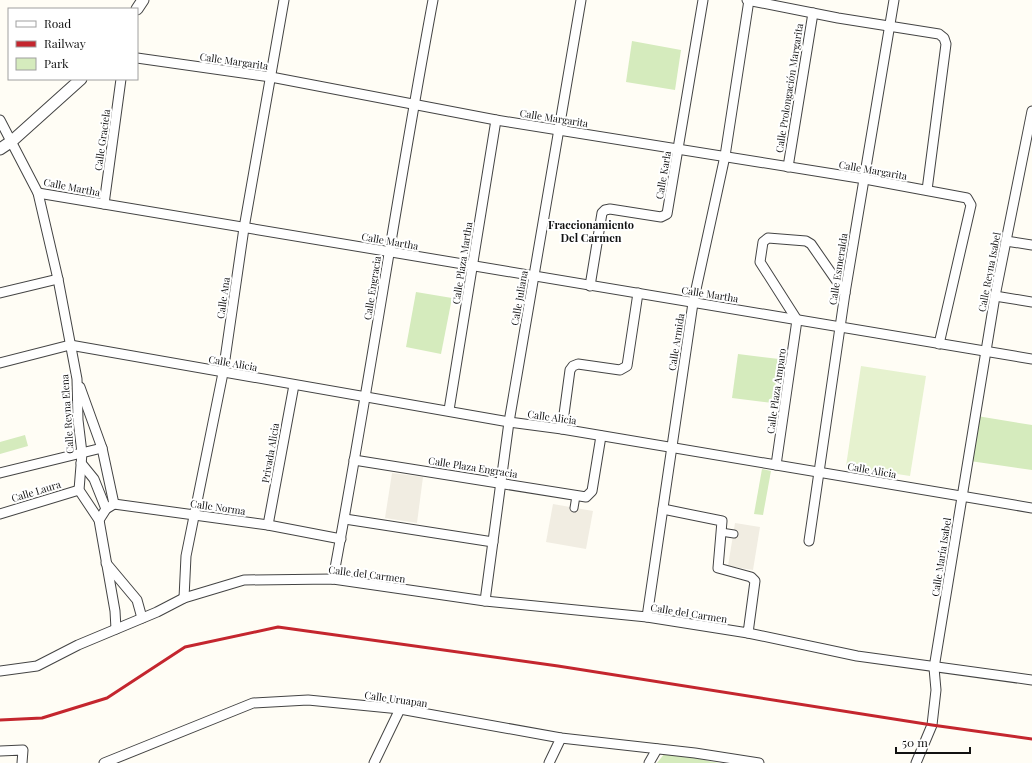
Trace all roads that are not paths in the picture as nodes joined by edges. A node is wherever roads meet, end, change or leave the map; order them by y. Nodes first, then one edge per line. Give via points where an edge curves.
1 (284, 0) edge
2 (433, 0) edge
3 (581, 0) edge
4 (703, 0) edge
5 (748, 0) edge
6 (894, 0) edge
7 (785, 4) edge
8 (813, 13) junction
9 (889, 26) junction
10 (138, 58) edge
11 (271, 77) junction
12 (80, 80) edge
13 (121, 80) edge
14 (414, 103) junction
15 (1032, 111) edge
16 (0, 120) edge
17 (496, 120) junction
18 (560, 130) junction
19 (12, 141) junction
20 (0, 149) edge
21 (678, 149) junction
22 (725, 156) junction
23 (788, 167) junction
24 (865, 180) junction
25 (927, 190) junction
26 (38, 193) junction
27 (104, 204) junction
28 (244, 228) junction
29 (1006, 241) junction
30 (1032, 245) edge
31 (389, 252) junction
32 (473, 266) junction
33 (534, 276) junction
34 (58, 278) junction
35 (590, 286) junction
36 (0, 293) edge
37 (845, 293) junction
38 (638, 294) junction
39 (995, 296) junction
40 (1032, 302) edge
41 (693, 303) junction
42 (796, 320) junction
43 (841, 327) junction
44 (939, 344) junction
45 (70, 345) junction
46 (985, 351) junction
47 (1032, 359) edge
48 (0, 363) edge
49 (223, 373) junction
50 (78, 379) junction
51 (294, 384) junction
52 (366, 398) junction
53 (449, 410) junction
54 (510, 422) junction
55 (562, 429) junction
56 (602, 436) junction
57 (102, 448) junction
58 (671, 448) junction
59 (82, 453) junction
60 (354, 460) junction
61 (81, 463) junction
62 (776, 465) junction
63 (818, 472) junction
64 (0, 473) edge
65 (502, 482) junction
66 (79, 490) junction
67 (576, 496) junction
68 (961, 497) junction
69 (110, 506) junction
70 (574, 508) dead end
71 (1032, 508) edge
72 (662, 509) junction
73 (0, 514) edge
74 (195, 515) junction
75 (344, 519) junction
76 (99, 520) junction
77 (268, 525) junction
78 (721, 532) junction
79 (734, 534) dead end
80 (341, 539) junction
81 (809, 541) dead end
82 (493, 542) junction
83 (106, 563) junction
84 (333, 579) junction
85 (184, 598) junction
86 (485, 601) junction
87 (647, 617) junction
88 (142, 618) junction
89 (116, 628) junction
90 (748, 633) junction
91 (934, 668) junction
92 (0, 671) edge
93 (1032, 680) edge
94 (400, 709) junction
95 (561, 738) junction
96 (657, 749) junction
97 (0, 751) edge
98 (22, 763) edge
99 (104, 763) edge
100 (374, 763) edge
101 (549, 763) edge
102 (649, 763) edge
103 (759, 763) edge
104 (916, 763) edge

1 - 11 street, Calle Ana
2 - 14 street, Calle Engracia
3 - 18 street, Calle Juliana
4 - 21 street, Calle Karla
5 - 7 street
5 - 22 street, Calle Armida
6 - 9 street, Calle Esmeralda
7 - 8 street
8 - 9 street
8 - 23 street, Calle Prolongación Margarita
9 - 24 street, Calle Esmeralda
9 - 25 street via 939,34 946,44
10 - 11 street, Calle Margarita
11 - 14 street, Calle Margarita
11 - 28 street, Calle Ana
12 - 19 street
13 - 27 street, Calle Graciela
14 - 17 street, Calle Margarita
14 - 31 street, Calle Engracia
15 - 29 street, Calle Reyna Isabel
16 - 19 street, Calle Martha
17 - 18 street, Calle Margarita
17 - 32 street, Calle Plaza Martha
18 - 21 street, Calle Margarita
18 - 33 street, Calle Juliana
19 - 20 street
19 - 26 street, Calle Martha
21 - 22 street, Calle Margarita
21 - 35 street, Calle Karla via 665,217 610,209 602,214
22 - 23 street, Calle Margarita
22 - 41 street, Calle Armida
23 - 24 street, Calle Margarita
24 - 25 street, Calle Margarita
24 - 37 street, Calle Esmeralda
25 - 44 street, Calle Margarita via 967,198 971,205
26 - 27 street, Calle Martha
26 - 34 street, Calle Reyna Elena
27 - 28 street, Calle Martha
28 - 31 street, Calle Martha
28 - 49 street, Calle Ana
29 - 30 street
29 - 39 street, Calle Reyna Isabel
31 - 32 street, Calle Martha
31 - 52 street, Calle Engracia
32 - 33 street, Calle Martha
32 - 53 street, Calle Plaza Martha
33 - 35 street, Calle Martha
33 - 54 street, Calle Juliana
34 - 36 street
34 - 45 street, Calle Reyna Elena
35 - 38 street, Calle Martha
37 - 42 street via 811,244 806,241 768,238 765,240 760,262
37 - 43 street, Calle Esmeralda
38 - 41 street, Calle Martha
38 - 55 street via 627,366 620,370 578,364 573,366 570,370
39 - 40 street
39 - 46 street, Calle Reyna Isabel
41 - 42 street, Calle Martha
41 - 58 street, Calle Armida
42 - 43 street, Calle Martha
42 - 62 street, Calle Plaza Amparo
43 - 44 street, Calle Martha
43 - 63 street, Calle Esmeralda
44 - 46 street, Calle Martha
45 - 48 street
45 - 49 street, Calle Alicia
45 - 50 street, Calle Reyna Elena
46 - 47 street, Calle Martha
46 - 68 street, Calle María Isabel
49 - 51 street, Calle Alicia
49 - 74 street, Calle Ana
50 - 57 street
50 - 59 street, Calle Reyna Elena via 78,420
51 - 52 street, Calle Alicia
51 - 77 street, Privada Alicia
52 - 53 street, Calle Alicia
52 - 60 street, Calle Engracia
53 - 54 street, Calle Alicia
54 - 55 street, Calle Alicia
54 - 65 street, Calle Juliana
55 - 56 street, Calle Alicia
56 - 58 street, Calle Alicia
56 - 67 street, Calle Plaza Engracia via 592,491 588,496
57 - 59 street
57 - 69 street
58 - 62 street, Calle Alicia
58 - 72 street, Calle Armida
59 - 61 street, Calle Reyna Elena
59 - 64 street
60 - 65 street, Calle Plaza Engracia
60 - 75 street, Calle Engracia
61 - 66 street, Calle Reyna Elena
61 - 69 street
62 - 63 street, Calle Alicia
63 - 68 street, Calle Alicia
63 - 81 street, Calle Esmeralda
65 - 67 street, Calle Plaza Engracia
65 - 82 street, Calle Juliana
66 - 73 street, Calle Laura
66 - 76 street
67 - 70 street
68 - 71 street, Calle Alicia
68 - 91 street, Calle María Isabel
69 - 74 street, Calle Norma
69 - 76 street
72 - 78 street via 722,520
72 - 87 street, Calle Armida
74 - 77 street, Calle Norma
74 - 85 street, Calle Ana via 186,556
75 - 80 street, Calle Engracia
75 - 82 street
76 - 83 street
77 - 80 street, Calle Norma
78 - 79 street
78 - 90 street via 718,568 751,577 755,581
80 - 84 street, Calle Engracia
82 - 86 street, Calle Juliana
83 - 88 street via 137,600
83 - 89 street
84 - 85 street, Calle del Carmen via 244,580
84 - 86 street, Calle del Carmen
85 - 88 street, Calle del Carmen
86 - 87 street, Calle del Carmen
87 - 90 street, Calle del Carmen
88 - 89 street, Calle del Carmen
89 - 92 street, Calle del Carmen via 37,666
90 - 91 street, Calle del Carmen via 857,656
91 - 93 street, Calle del Carmen
91 - 104 street, Calle María Isabel via 936,690 932,725
94 - 95 street, Calle Uruapan
94 - 99 street, Calle Uruapan via 308,700 253,703
94 - 100 street
95 - 96 street, Calle Uruapan
95 - 101 street
96 - 102 street
96 - 103 street, Calle Uruapan
97 - 98 street via 23,750

